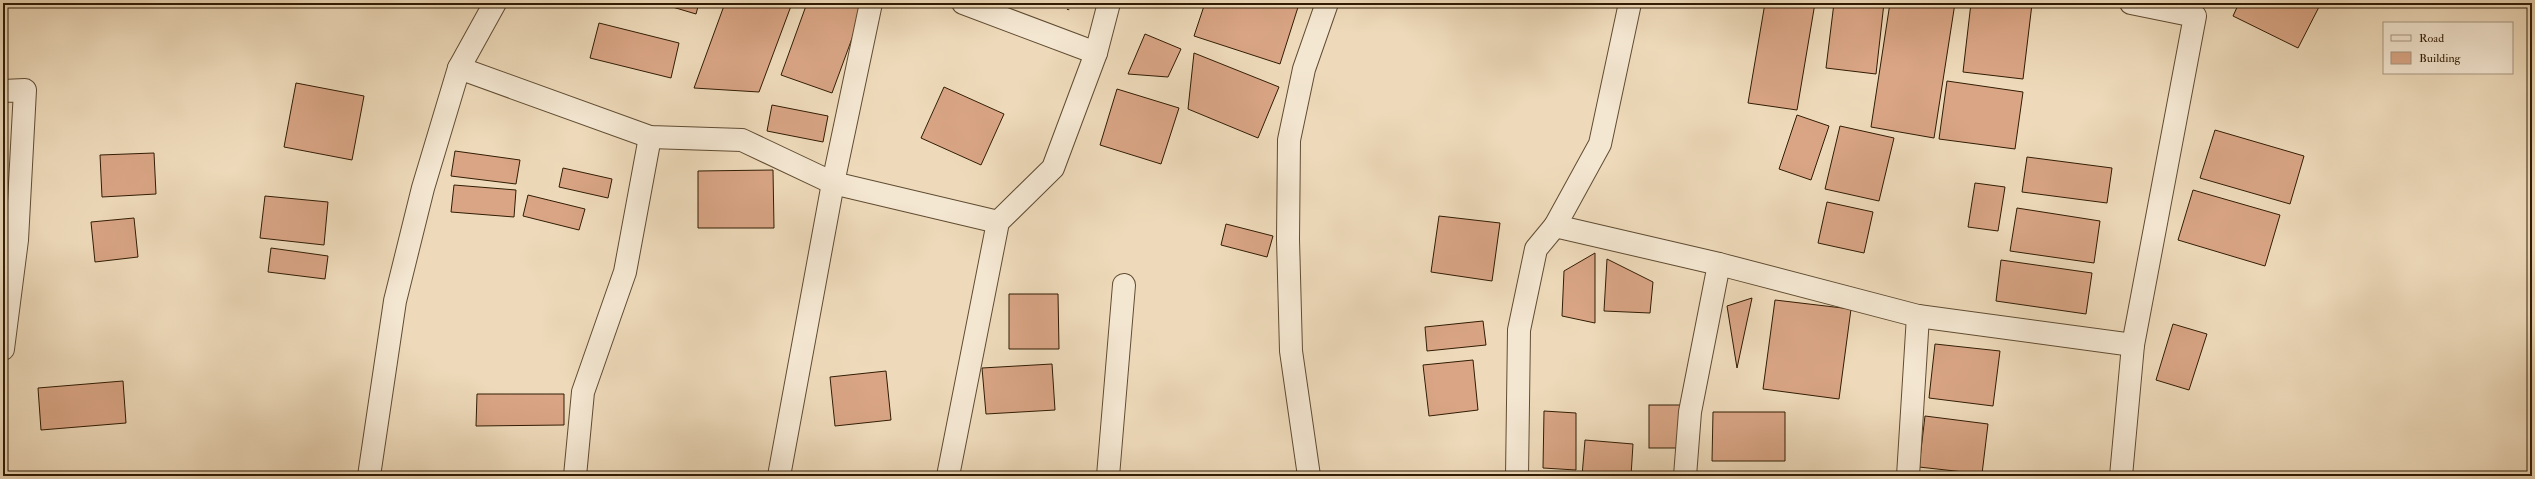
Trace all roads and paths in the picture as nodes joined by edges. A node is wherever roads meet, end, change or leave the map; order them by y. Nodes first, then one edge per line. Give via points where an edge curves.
1 (495, 3) edge
2 (871, 3) edge
3 (963, 3) edge
4 (1110, 3) edge
5 (1327, 3) edge
6 (1630, 3) edge
7 (2131, 3) edge
8 (2197, 9) edge
9 (1096, 53) junction
10 (460, 68) junction
11 (3, 91) edge
12 (650, 137) junction
13 (833, 182) junction
14 (998, 222) junction
15 (1555, 226) junction
16 (1719, 264) junction
17 (1124, 285) dead end
18 (1918, 316) junction
19 (2133, 345) junction
20 (3, 349) edge
21 (369, 476) edge
22 (575, 476) edge
23 (779, 476) edge
24 (948, 476) edge
25 (1108, 476) edge
26 (1309, 476) edge
27 (1517, 476) edge
28 (1685, 476) edge
29 (1908, 476) edge
30 (2121, 476) edge

1 - 10 street
2 - 13 street
3 - 9 street
4 - 9 street
5 - 26 street via 1304,69 1289,140 1291,351
6 - 15 street via 1600,144
7 - 8 street
8 - 19 street
9 - 14 street via 1053,168
10 - 12 street
10 - 21 street via 423,188 395,300
11 - 20 street via 25,90 17,240
12 - 13 street via 742,140
12 - 22 street via 625,272 582,392
13 - 14 street
13 - 23 street
14 - 24 street
15 - 16 street
15 - 27 street via 1536,249 1519,330
16 - 18 street
16 - 28 street via 1690,412
17 - 25 street
18 - 19 street
18 - 29 street
19 - 30 street

